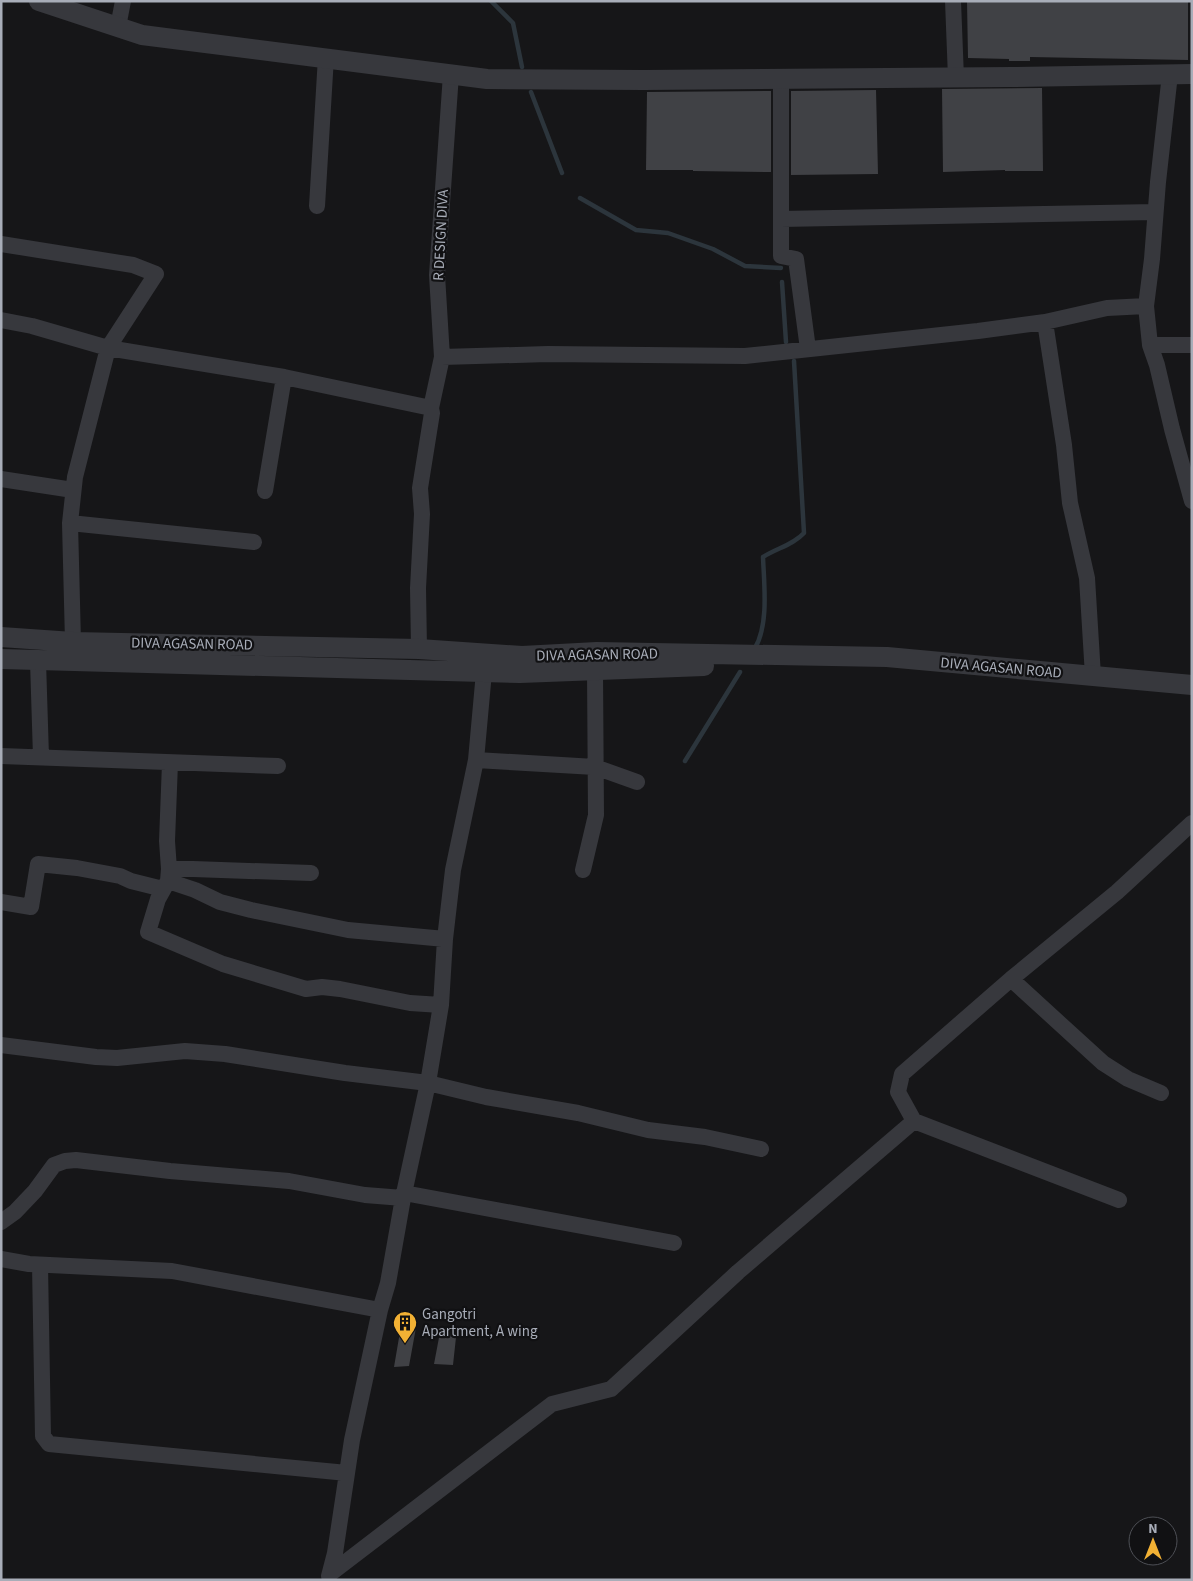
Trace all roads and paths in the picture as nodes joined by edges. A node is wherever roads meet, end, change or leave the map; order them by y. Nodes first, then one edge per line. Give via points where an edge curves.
1 (39, 1) edge
2 (123, 1) edge
3 (954, 1) edge
4 (118, 27) junction
5 (326, 57) junction
6 (451, 74) junction
7 (1170, 74) junction
8 (1192, 74) edge
9 (956, 78) junction
10 (781, 79) junction
11 (317, 206) dead end
12 (1155, 212) junction
13 (781, 219) junction
14 (1, 244) edge
15 (1146, 306) junction
16 (1, 320) edge
17 (1045, 322) junction
18 (1150, 345) junction
19 (1192, 345) edge
20 (108, 348) junction
21 (808, 349) junction
22 (442, 357) junction
23 (284, 377) junction
24 (431, 408) junction
25 (1, 479) edge
26 (73, 490) junction
27 (265, 491) dead end
28 (1192, 501) edge
29 (70, 523) junction
30 (254, 542) dead end
31 (1, 637) edge
32 (73, 642) junction
33 (419, 649) junction
34 (1, 659) edge
35 (38, 661) junction
36 (596, 662) junction
37 (484, 663) junction
38 (1093, 676) junction
39 (1192, 685) edge
40 (1192, 696) edge
41 (1, 756) edge
42 (41, 757) junction
43 (476, 760) junction
44 (170, 764) junction
45 (278, 766) dead end
46 (595, 767) junction
47 (637, 782) dead end
48 (1192, 823) edge
49 (583, 870) dead end
50 (311, 873) dead end
51 (166, 880) junction
52 (1, 902) edge
53 (445, 939) junction
54 (1011, 978) junction
55 (440, 1005) junction
56 (1, 1045) edge
57 (428, 1083) junction
58 (1161, 1093) dead end
59 (914, 1121) junction
60 (761, 1149) dead end
61 (403, 1195) junction
62 (1119, 1200) dead end
63 (1, 1222) edge
64 (674, 1243) dead end
65 (1, 1259) edge
66 (40, 1265) junction
67 (380, 1310) junction
68 (347, 1473) junction
69 (329, 1577) edge

1 - 4 street
2 - 4 street
3 - 9 street
4 - 5 street via 142,35
5 - 6 street
5 - 11 street
6 - 10 street via 487,79
6 - 22 street, R DESIGN DIVA via 437,275
7 - 8 street
7 - 9 street
7 - 12 street
9 - 10 street
10 - 13 street
12 - 13 street
12 - 15 street
13 - 21 street via 781,256 796,258
14 - 20 street via 133,265 156,274
15 - 17 street via 1107,308
15 - 18 street
16 - 20 street
17 - 21 street
17 - 38 street via 1070,503 1087,578
18 - 19 street
18 - 28 street
20 - 23 street
20 - 26 street
21 - 22 street via 745,356 548,354
22 - 24 street, R DESIGN DIVA
23 - 24 street
23 - 27 street
24 - 33 street, R DESIGN DIVA via 420,488
25 - 26 street
26 - 29 street
29 - 30 street
29 - 32 street
31 - 32 street, DIVA AGASAN ROAD
32 - 33 street, DIVA AGASAN ROAD
33 - 37 street, DIVA AGASAN ROAD
34 - 35 street
35 - 37 street
35 - 42 street
36 - 37 street, DIVA AGASAN ROAD via 522,656
36 - 38 street, DIVA AGASAN ROAD via 887,657
36 - 40 street via 852,667
36 - 46 street
37 - 43 street
38 - 39 street, DIVA AGASAN ROAD
41 - 42 street
42 - 44 street
43 - 46 street
43 - 53 street via 453,870
44 - 45 street
44 - 51 street
46 - 47 street
46 - 49 street via 596,815
48 - 54 street via 1117,892
50 - 51 street via 193,869
51 - 52 street via 131,881 77,868 38,864 31,907
51 - 53 street via 220,902 270,915 348,930
51 - 55 street via 148,932 223,964 306,988 340,988 410,1003
53 - 55 street
54 - 58 street via 1103,1063 1128,1079
54 - 59 street via 902,1074 898,1092
55 - 57 street
56 - 57 street via 117,1058 185,1052 225,1054
57 - 60 street via 648,1130 705,1137
57 - 61 street
59 - 62 street
59 - 69 street via 738,1272 611,1389 552,1404
61 - 63 street via 365,1195 289,1181 76,1160 54,1165 16,1212
61 - 64 street
61 - 67 street via 388,1283
65 - 66 street
66 - 67 street via 172,1271
66 - 68 street via 43,1436 50,1444
67 - 68 street
68 - 69 street

